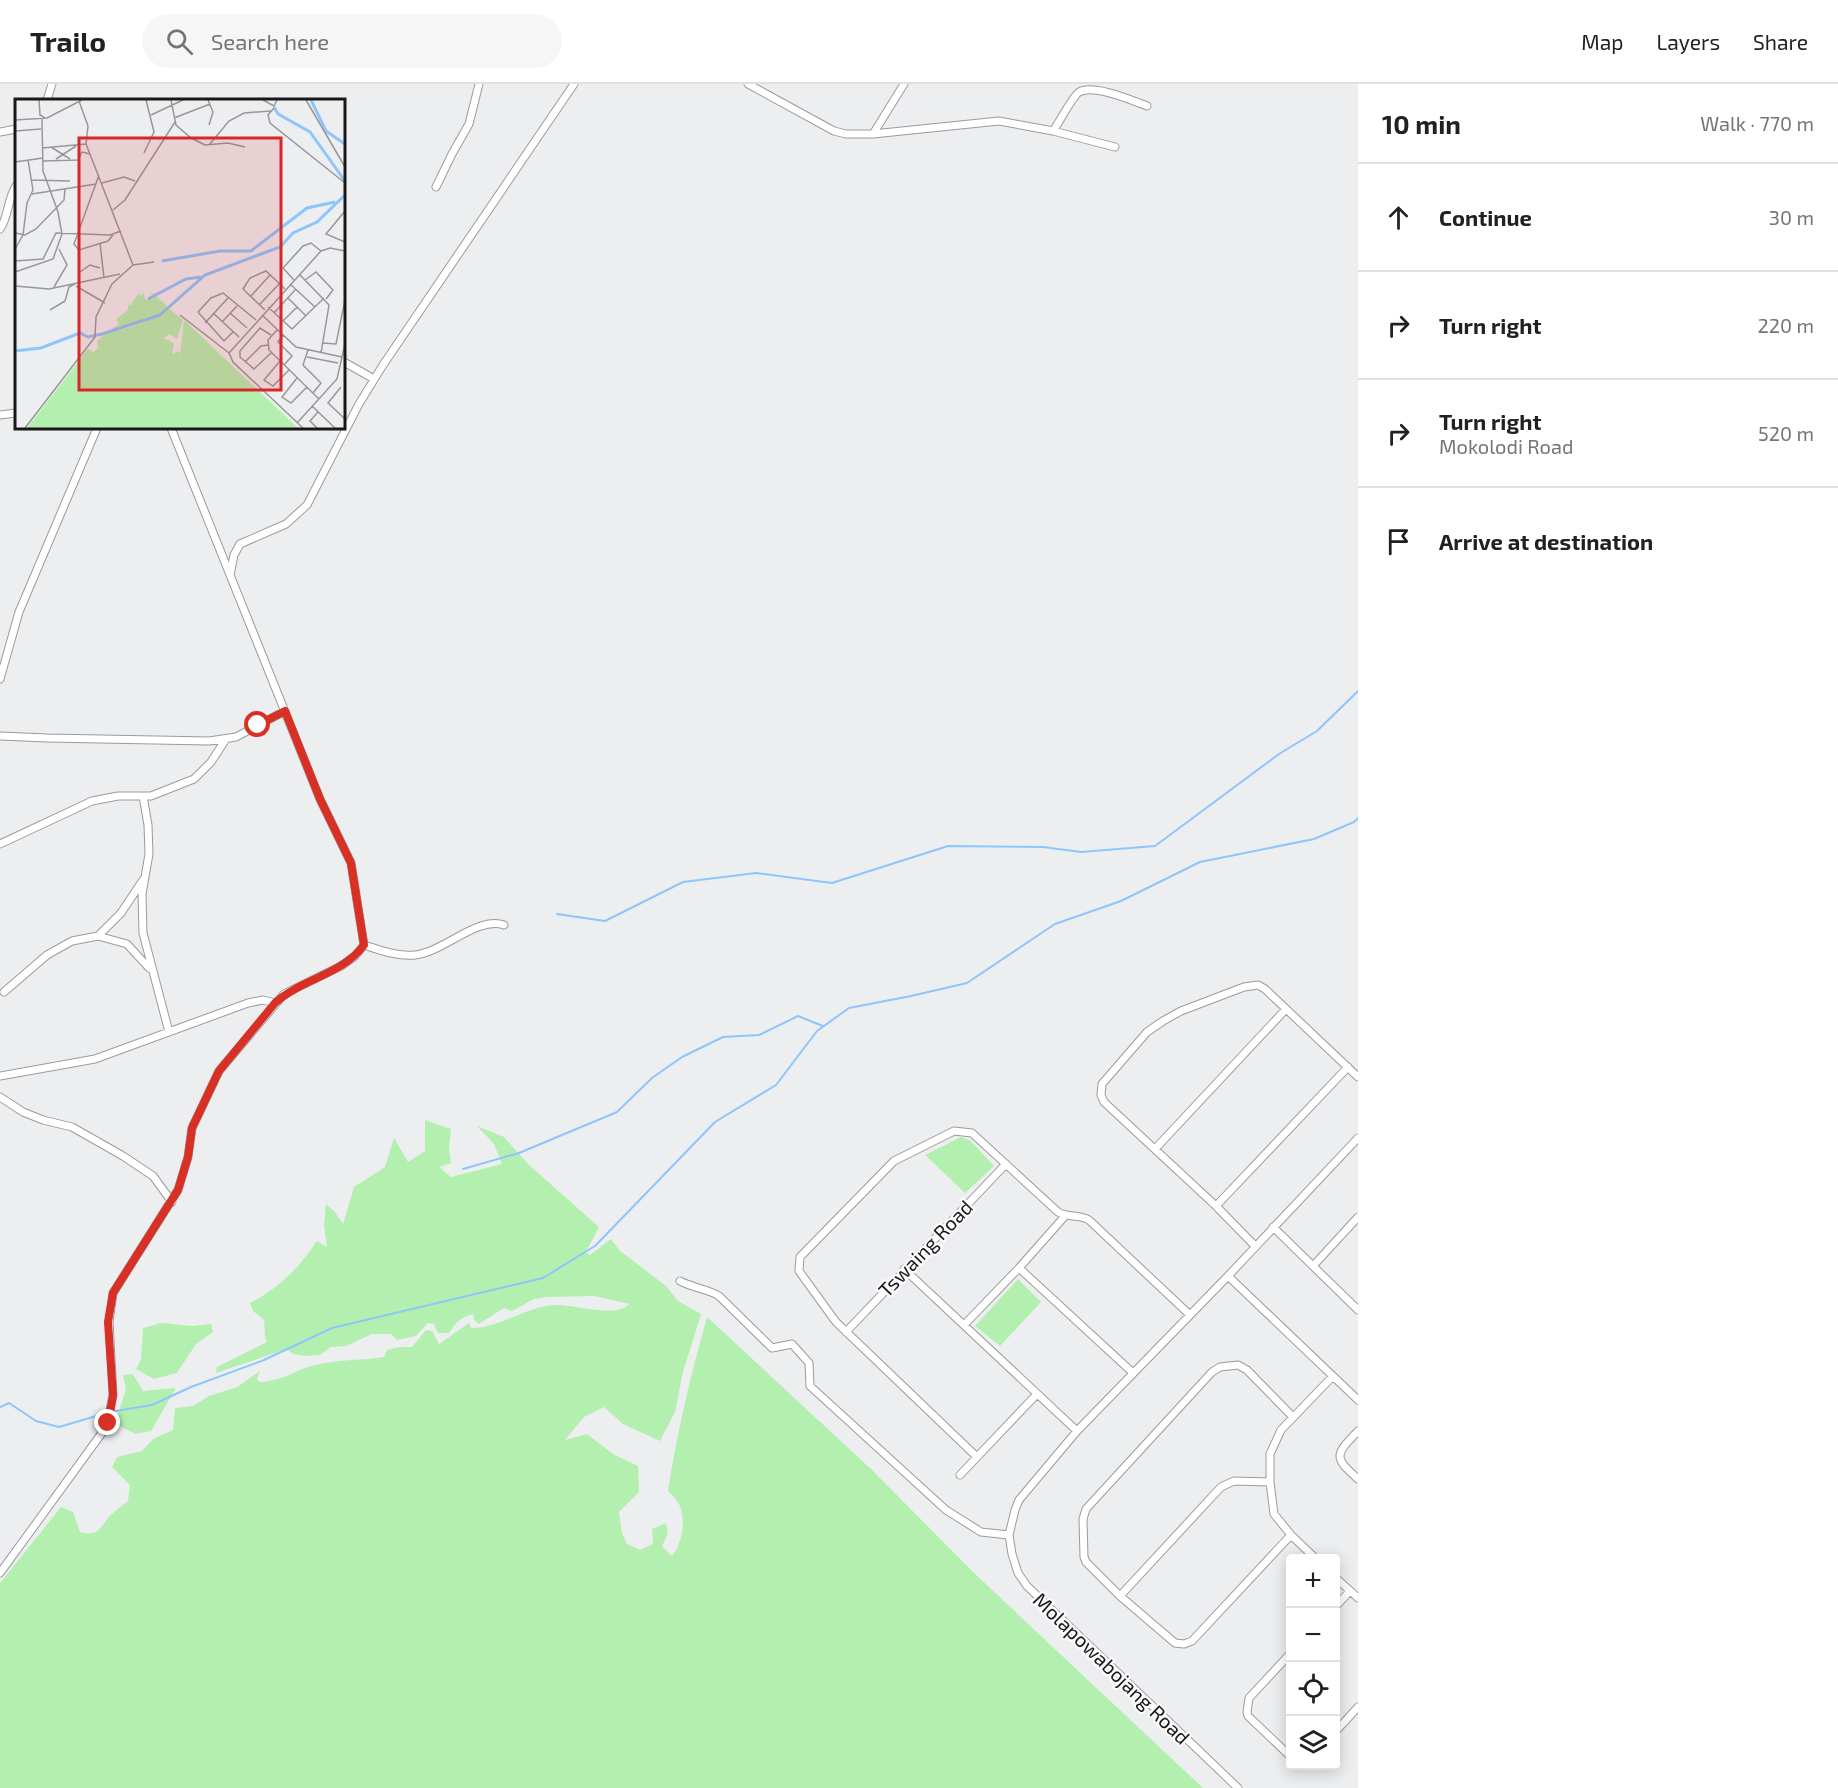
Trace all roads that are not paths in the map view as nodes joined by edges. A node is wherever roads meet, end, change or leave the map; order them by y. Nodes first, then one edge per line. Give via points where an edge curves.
1 (52, 84) edge
2 (479, 84) edge
3 (574, 84) edge
4 (748, 84) edge
5 (904, 84) edge
6 (47, 99) edge
7 (1147, 106) dead end
8 (15, 129) edge
9 (1053, 131) junction
10 (0, 132) edge
11 (873, 134) junction
12 (1114, 147) dead end
13 (436, 187) dead end
14 (15, 188) edge
15 (0, 229) edge
16 (345, 363) edge
17 (374, 379) junction
18 (15, 413) edge
19 (0, 415) edge
20 (97, 429) edge
21 (171, 429) edge
22 (231, 575) junction
23 (0, 679) edge
24 (285, 711) junction
25 (0, 736) edge
26 (226, 738) junction
27 (143, 796) junction
28 (0, 844) edge
29 (145, 878) junction
30 (504, 925) dead end
31 (99, 936) junction
32 (364, 945) junction
33 (151, 970) junction
34 (4, 992) dead end
35 (275, 1003) junction
36 (1286, 1009) junction
37 (169, 1032) junction
38 (1348, 1067) junction
39 (0, 1076) edge
40 (1358, 1077) edge
41 (0, 1097) edge
42 (1358, 1138) edge
43 (1155, 1149) junction
44 (1006, 1164) junction
45 (172, 1202) junction
46 (1216, 1206) junction
47 (1065, 1216) junction
48 (1358, 1217) edge
49 (1273, 1227) junction
50 (1255, 1246) junction
51 (1313, 1266) junction
52 (1019, 1268) junction
53 (904, 1269) junction
54 (1228, 1276) junction
55 (680, 1281) dead end
56 (1358, 1310) edge
57 (1190, 1315) junction
58 (964, 1325) junction
59 (846, 1332) junction
60 (1132, 1372) junction
61 (1332, 1377) junction
62 (1037, 1394) junction
63 (1358, 1400) edge
64 (1293, 1417) junction
65 (1077, 1431) junction
66 (1358, 1431) edge
67 (977, 1457) junction
68 (960, 1475) dead end
69 (1358, 1479) edge
70 (1270, 1482) junction
71 (1010, 1535) junction
72 (1291, 1535) junction
73 (1311, 1554) edge
74 (0, 1573) edge
75 (1340, 1582) edge
76 (1350, 1591) junction
77 (1120, 1596) junction
78 (1358, 1598) edge
79 (1340, 1601) edge
80 (1286, 1658) edge
81 (1358, 1707) edge
82 (1340, 1726) edge
83 (1286, 1752) edge
84 (1238, 1788) edge

1 - 6 street
2 - 13 street via 469,124
3 - 17 street
4 - 11 street via 834,131
5 - 11 street
7 - 9 street via 1087,87 1078,92
8 - 10 street
9 - 11 street via 999,121
9 - 12 street
14 - 15 street
16 - 17 street
17 - 22 street via 307,505 286,524 240,544
18 - 19 street
20 - 23 street via 19,612
21 - 22 street
22 - 24 street
24 - 26 street via 236,737
24 - 32 street via 351,863
25 - 26 street via 209,741
26 - 27 street via 194,779
27 - 28 street via 92,801
27 - 29 street via 149,854
29 - 31 street
29 - 33 street via 143,933
30 - 32 street via 488,924 416,955
31 - 33 street via 127,944
31 - 34 street via 72,941 47,955
32 - 35 street via 341,966 284,994
33 - 37 street
35 - 37 street via 248,1003
35 - 45 street via 219,1071 195,1121 186,1165
36 - 38 street
36 - 43 street
36 - 43 street via 1265,989 1250,985 1181,1011 1148,1032 1106,1077 1100,1089 1104,1102
37 - 39 street via 95,1059
38 - 40 street
38 - 46 street
41 - 45 street via 22,1113 72,1127 123,1156 153,1176
42 - 49 street
43 - 46 street
44 - 47 street
44 - 53 street, Tswaing Road
44 - 59 street via 972,1132 954,1131 887,1166 803,1253 799,1271
45 - 74 street via 113,1293 108,1322 113,1395 107,1426
46 - 50 street
47 - 52 street
47 - 57 street via 1089,1220
48 - 51 street
49 - 50 street
49 - 51 street
50 - 54 street
51 - 56 street
52 - 58 street
52 - 60 street
53 - 58 street
53 - 59 street, Tswaing Road
54 - 57 street
54 - 61 street
55 - 71 street via 719,1296 772,1348 792,1344 809,1363 810,1386 946,1510 981,1532
57 - 60 street
58 - 62 street
59 - 67 street
60 - 65 street
61 - 63 street
61 - 64 street
62 - 65 street
62 - 67 street
64 - 70 street via 1273,1445
64 - 77 street via 1247,1370 1238,1365 1212,1372 1084,1514 1084,1557
65 - 71 street via 1019,1500
66 - 69 street via 1343,1447 1340,1460
67 - 68 street
70 - 72 street via 1274,1514
70 - 77 street via 1234,1481 1221,1487
71 - 84 street, Molapowabojang Road via 1018,1573 1038,1598
72 - 73 street
72 - 77 street via 1192,1641 1184,1644 1175,1644
75 - 76 street
76 - 78 street
76 - 79 street
80 - 83 street via 1249,1698 1247,1712
81 - 82 street

